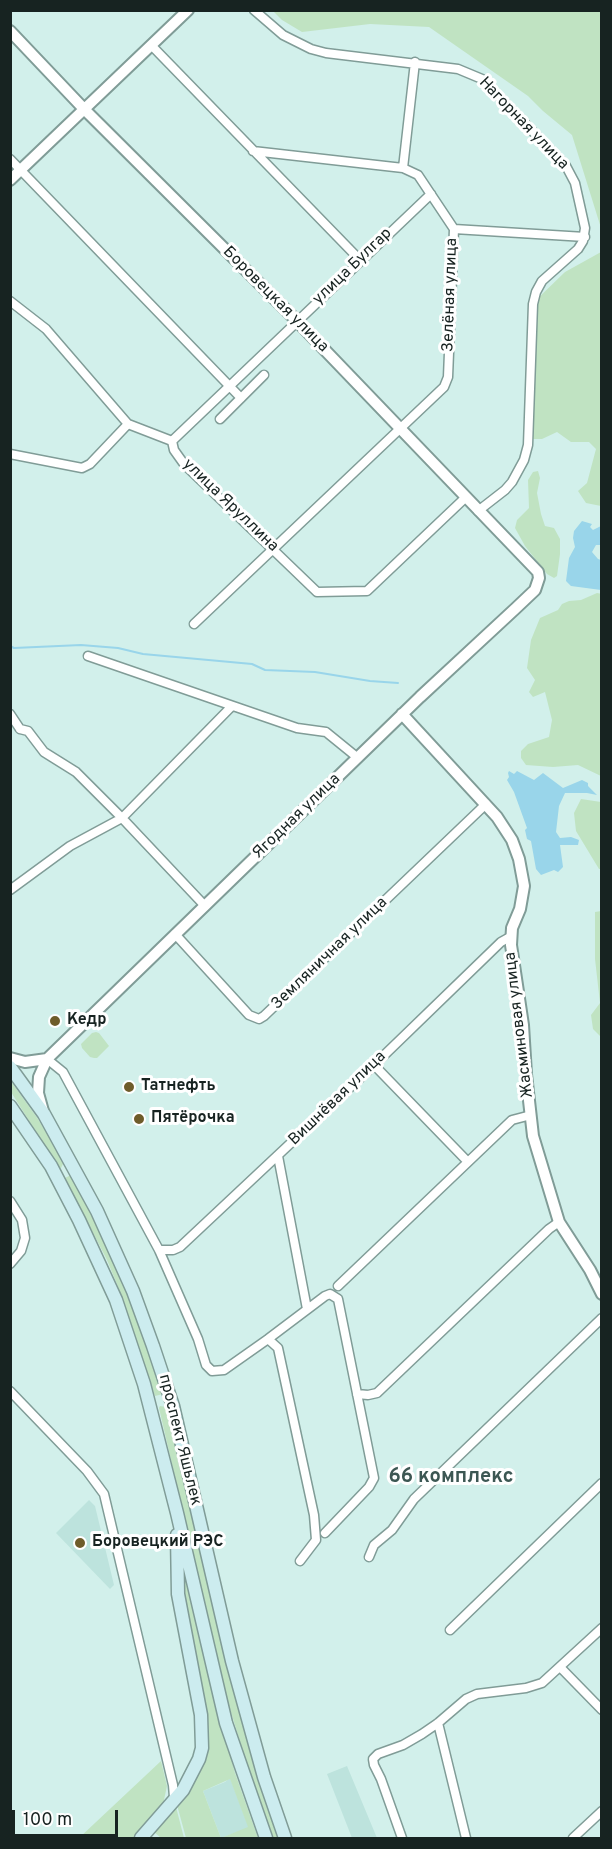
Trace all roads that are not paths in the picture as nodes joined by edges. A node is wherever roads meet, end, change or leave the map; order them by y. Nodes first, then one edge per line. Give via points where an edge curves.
1 (188, 10) edge
2 (254, 10) edge
3 (10, 31) edge
4 (152, 46) junction
5 (415, 62) junction
6 (84, 109) junction
7 (253, 151) junction
8 (10, 159) edge
9 (403, 168) junction
10 (20, 170) junction
11 (10, 180) edge
12 (430, 194) junction
13 (454, 229) junction
14 (585, 237) junction
15 (360, 260) junction
16 (10, 301) edge
17 (297, 321) junction
18 (264, 375) dead end
19 (229, 387) junction
20 (241, 398) junction
21 (220, 419) dead end
22 (128, 424) junction
23 (400, 428) junction
24 (172, 441) junction
25 (10, 454) edge
26 (465, 498) junction
27 (478, 512) junction
28 (274, 549) junction
29 (538, 572) joint
30 (194, 624) dead end
31 (88, 656) dead end
32 (232, 706) junction
33 (10, 714) edge
34 (402, 714) junction
35 (20, 729) junction
36 (10, 733) edge
37 (358, 758) junction
38 (486, 804) junction
39 (122, 818) junction
40 (10, 890) edge
41 (205, 906) junction
42 (176, 934) junction
43 (510, 937) junction
44 (10, 1058) edge
45 (47, 1059) junction
46 (374, 1065) junction
47 (10, 1067) edge
48 (10, 1106) edge
49 (44, 1114) junction
50 (531, 1115) junction
51 (278, 1156) junction
52 (68, 1159) junction
53 (468, 1162) junction
54 (51, 1166) junction
55 (10, 1201) edge
56 (559, 1222) junction
57 (159, 1250) junction
58 (10, 1264) edge
59 (338, 1286) dead end
60 (602, 1294) edge
61 (307, 1309) junction
62 (602, 1318) edge
63 (268, 1339) junction
64 (10, 1391) edge
65 (357, 1394) junction
66 (173, 1406) junction
67 (150, 1410) junction
68 (602, 1483) edge
69 (177, 1513) junction
70 (325, 1533) dead end
71 (369, 1557) dead end
72 (300, 1561) dead end
73 (602, 1628) edge
74 (450, 1630) dead end
75 (560, 1667) junction
76 (602, 1710) edge
77 (438, 1723) junction
78 (171, 1802) junction
79 (602, 1811) edge
80 (141, 1839) edge
81 (154, 1839) edge
82 (266, 1839) edge
83 (285, 1839) edge
84 (402, 1839) edge
85 (466, 1839) edge
86 (573, 1839) edge

1 - 4 street
2 - 5 street, Нагорная улица via 283,34 311,49
3 - 6 street, Боровецкая улица
4 - 6 street
4 - 7 street
5 - 9 street
5 - 14 street, Нагорная улица via 458,69 482,79 571,174
6 - 10 street
6 - 17 street, Боровецкая улица
7 - 9 street
7 - 15 street
8 - 10 street
9 - 12 street, Зелёная улица via 418,175
10 - 11 street
10 - 19 street
12 - 13 street, Зелёная улица
12 - 15 street, улица Булгар
13 - 14 street
13 - 23 street, Зелёная улица via 446,382
14 - 27 street via 536,292 528,445 512,482
15 - 17 street, улица Булгар
16 - 22 street, улица Яруллина via 46,329
17 - 19 street, улица Булгар
17 - 23 street, Боровецкая улица
18 - 20 street
19 - 20 street
19 - 24 street, улица Булгар
20 - 21 street
22 - 24 street, улица Яруллина
22 - 25 street via 82,468
23 - 26 street, Боровецкая улица
23 - 28 street, Зелёная улица
24 - 28 street, улица Яруллина via 184,464
26 - 27 street, Боровецкая улица
26 - 28 street, улица Яруллина via 367,591 317,592
27 - 29 street, Боровецкая улица
28 - 30 street, Зелёная улица
29 - 34 street, Ягодная улица via 535,590
31 - 32 street
32 - 37 street via 297,728 326,732
32 - 39 street
33 - 35 street
34 - 37 street, Ягодная улица
34 - 38 street, Жасминовая улица
35 - 36 street
35 - 39 street via 27,731 44,752 76,772
37 - 41 street, Ягодная улица
38 - 42 street, Земляничная улица via 259,1019 249,1015
38 - 43 street, Жасминовая улица via 512,840 522,873 522,901
39 - 40 street via 70,846
39 - 41 street
41 - 42 street, Ягодная улица
42 - 45 street, Ягодная улица
43 - 46 street, Вишнёвая улица
43 - 50 street, Жасминовая улица
44 - 45 street via 25,1062
45 - 49 street via 39,1077 38,1094
45 - 57 street via 63,1072
46 - 51 street, Вишнёвая улица
46 - 53 street
47 - 49 main road, проспект Яшьлек
48 - 54 main road, проспект Яшьлек
49 - 52 main road, проспект Яшьлек
50 - 53 street via 512,1120
50 - 56 street, Жасминовая улица via 533,1136
51 - 57 street, Вишнёвая улица via 180,1247
51 - 61 street
52 - 54 main road via 66,1173
52 - 66 main road, проспект Яшьлек via 97,1211 133,1291
53 - 59 street
54 - 67 main road, проспект Яшьлек via 116,1300
55 - 58 street via 26,1238
56 - 60 street, Жасминовая улица
56 - 65 street via 377,1393
57 - 63 street via 206,1365 212,1371 224,1371
61 - 63 street
61 - 65 street via 330,1294 338,1299
62 - 71 street via 414,1499 392,1530 374,1545
63 - 72 street via 278,1348 314,1515 316,1540
64 - 78 street via 104,1494 173,1785
65 - 70 street via 374,1478
66 - 67 main road via 158,1400
66 - 83 main road, проспект Яшьлек via 232,1661
67 - 69 main road, проспект Яшьлек
68 - 74 street
69 - 78 main road via 178,1594 202,1735 199,1759 183,1790
69 - 82 main road, проспект Яшьлек via 226,1723
73 - 75 street
75 - 76 street
75 - 77 street via 542,1683 466,1699
77 - 84 street via 373,1759
77 - 85 street
78 - 80 main road
79 - 86 street
80 - 81 main road

